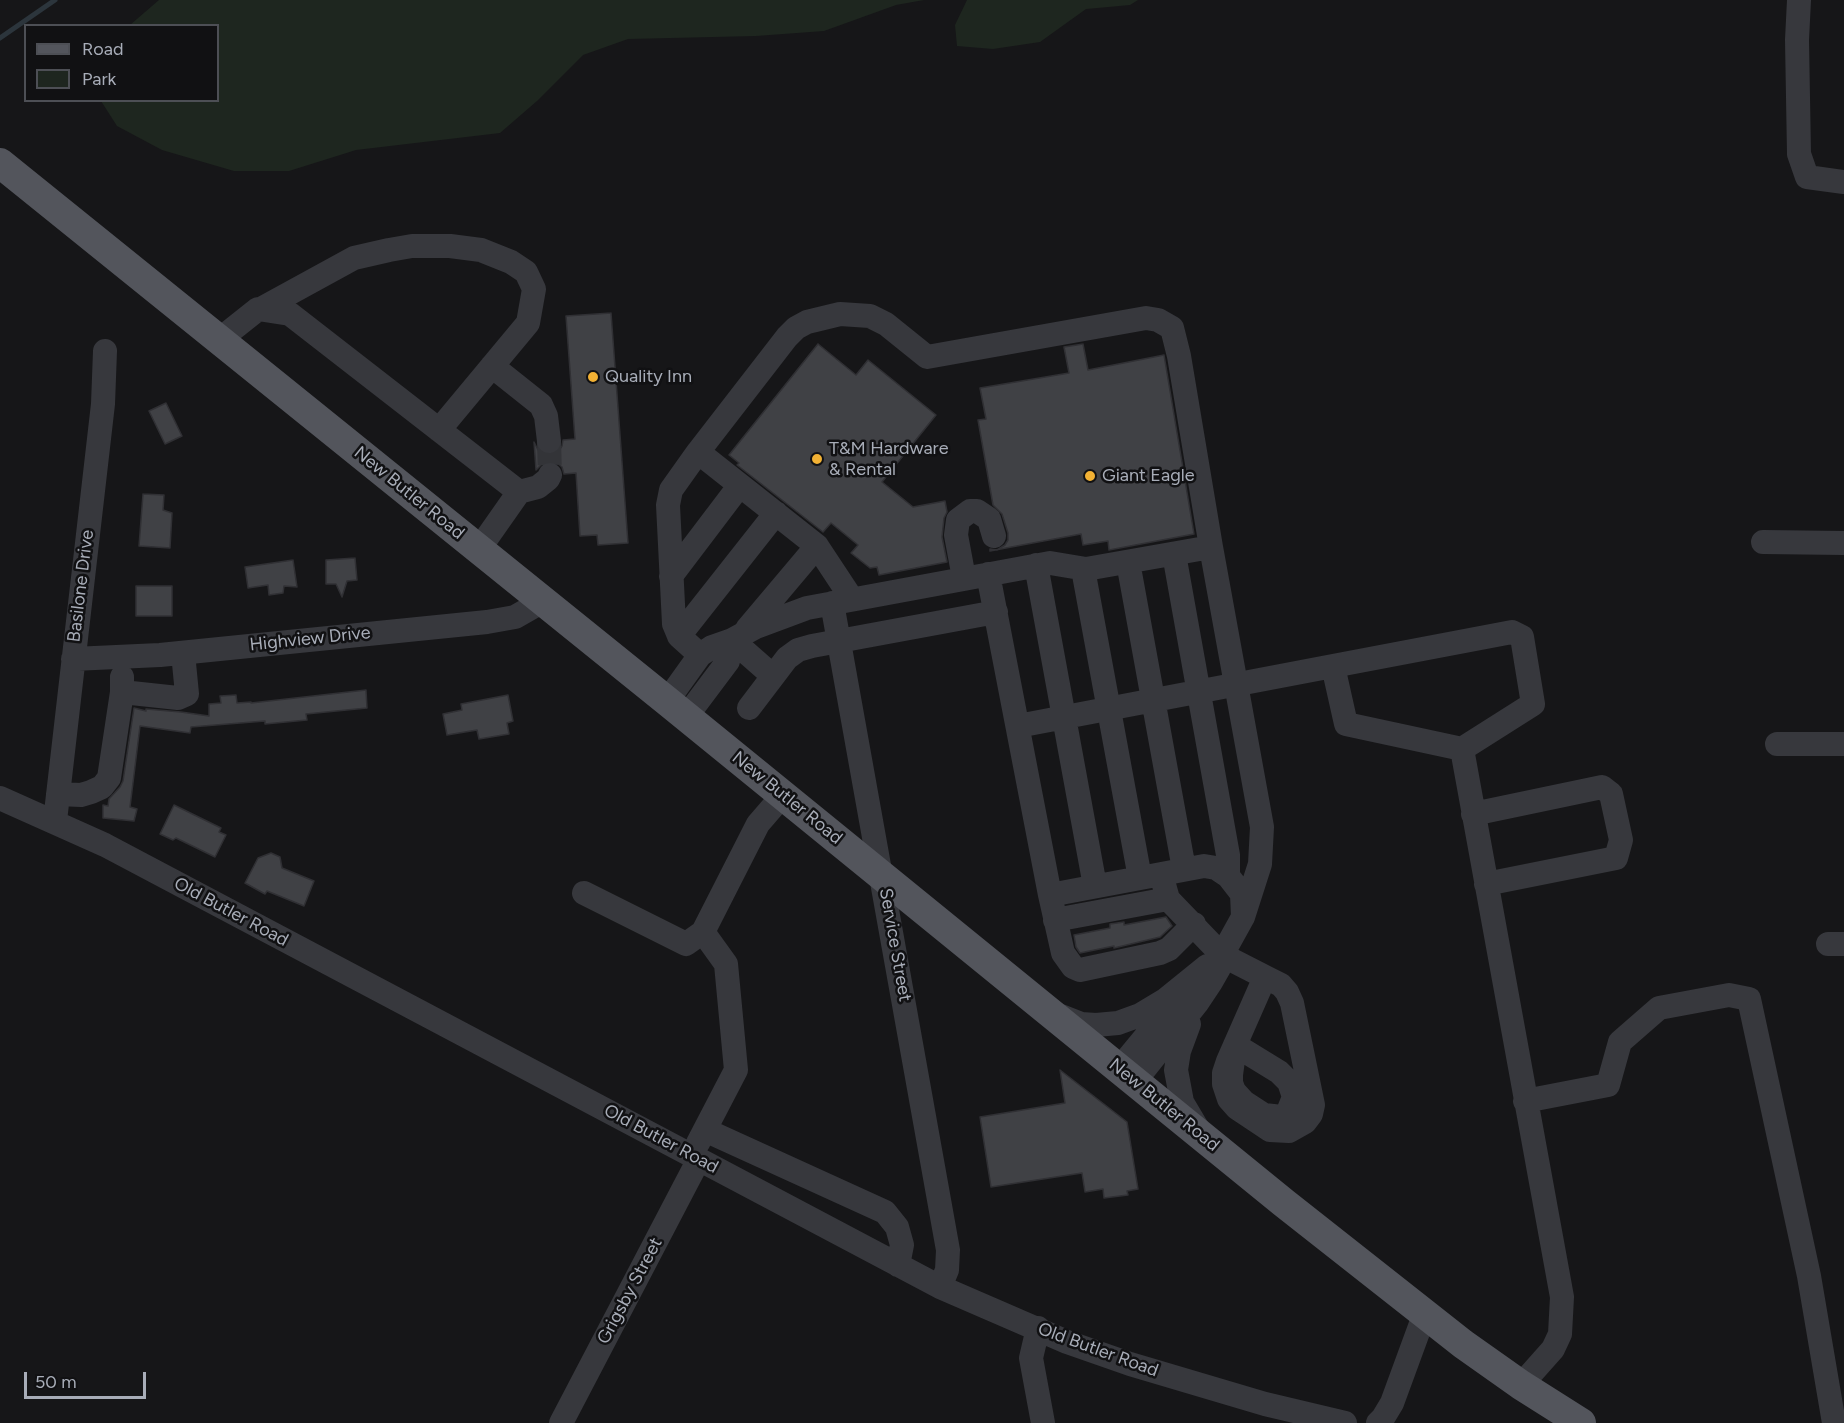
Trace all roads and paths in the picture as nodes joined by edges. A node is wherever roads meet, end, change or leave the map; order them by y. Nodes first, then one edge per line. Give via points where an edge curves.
1 (1799, 0) edge
2 (0, 164) edge
3 (1844, 182) edge
4 (259, 310) junction
5 (219, 340) junction
6 (105, 351) dead end
7 (492, 366) junction
8 (439, 430) junction
9 (549, 441) tunnel mouth
10 (698, 452) junction
11 (550, 475) dead end
12 (740, 484) junction
13 (519, 492) junction
14 (776, 513) junction
15 (1763, 542) dead end
16 (1844, 543) edge
17 (817, 546) junction
18 (1211, 547) junction
19 (479, 549) junction
20 (1174, 554) junction
21 (995, 558) junction
22 (1128, 562) junction
23 (1036, 565) junction
24 (1083, 568) junction
25 (671, 576) junction
26 (964, 578) junction
27 (543, 601) junction
28 (842, 601) junction
29 (996, 612) junction
30 (679, 636) junction
31 (739, 636) junction
32 (839, 641) junction
33 (183, 653) junction
34 (700, 655) junction
35 (121, 658) junction
36 (73, 659) junction
37 (1333, 666) junction
38 (773, 676) junction
39 (1236, 684) junction
40 (1198, 691) junction
41 (122, 692) junction
42 (1152, 700) junction
43 (749, 708) dead end
44 (1108, 708) junction
45 (676, 709) junction
46 (1063, 717) junction
47 (1018, 726) junction
48 (1777, 744) dead end
49 (1844, 744) edge
50 (1462, 749) junction
51 (58, 794) junction
52 (783, 795) junction
53 (0, 798) edge
54 (1473, 813) junction
55 (54, 821) junction
56 (1184, 869) junction
57 (1258, 873) junction
58 (882, 876) junction
59 (1150, 876) junction
60 (1230, 877) junction
61 (1486, 884) junction
62 (1095, 886) junction
63 (584, 893) dead end
64 (1050, 895) junction
65 (1168, 899) junction
66 (1243, 917) junction
67 (1055, 920) junction
68 (1194, 924) junction
69 (703, 932) junction
70 (1212, 970) junction
71 (1265, 976) junction
72 (1044, 1008) junction
73 (1127, 1075) junction
74 (1525, 1101) junction
75 (705, 1130) junction
76 (1212, 1144) junction
77 (696, 1157) junction
78 (898, 1265) junction
79 (940, 1287) junction
80 (1425, 1313) junction
81 (1038, 1328) junction
82 (1521, 1386) junction
83 (1265, 1414) edge
84 (561, 1423) edge
85 (1043, 1423) edge
86 (1345, 1423) edge
87 (1378, 1423) edge
88 (1581, 1423) edge
89 (1834, 1423) edge

1 - 3 street via 1799,154 1808,177
2 - 5 main road, New Butler Road
4 - 5 street
4 - 7 street via 354,258 412,246 482,250 526,272 534,289 528,323
4 - 8 street via 290,314
5 - 19 main road, New Butler Road
6 - 36 street, Basilone Drive via 103,404
7 - 8 street
7 - 9 street via 541,405
8 - 13 street
10 - 12 street
10 - 18 street via 787,337 807,322 840,314 870,316 927,357 1146,318 1158,320 1172,328 1179,356
10 - 25 street via 671,490
11 - 13 street via 538,487
12 - 14 street
12 - 25 street
13 - 19 street
14 - 17 street
14 - 30 street
15 - 16 street
17 - 28 street
17 - 31 street
18 - 20 street
18 - 39 street
19 - 27 main road, New Butler Road
20 - 22 street
20 - 40 street
21 - 23 street
21 - 26 street
21 - 26 street via 989,519 970,511 958,520 956,535
21 - 29 street
22 - 24 street
22 - 42 street
23 - 24 street via 1061,563
23 - 46 street
24 - 44 street
25 - 30 street via 674,624
26 - 28 street
27 - 33 street, Highview Drive via 505,620
27 - 45 main road, New Butler Road
28 - 31 street via 787,615
28 - 32 street, Service Street
29 - 32 street
29 - 47 street
30 - 34 street
31 - 34 street
31 - 38 street
31 - 45 street via 728,661
32 - 38 street via 798,651
32 - 58 street, Service Street
33 - 35 street, Highview Drive
33 - 41 street via 188,694 178,698
34 - 45 street
35 - 36 street, Highview Drive
35 - 41 street
36 - 51 street, Basilone Drive
37 - 39 street
37 - 50 street via 1346,724
37 - 50 street via 1512,632 1522,637 1533,704
38 - 43 street
39 - 40 street
39 - 57 street via 1262,827
40 - 42 street
40 - 60 street
41 - 51 street via 109,778 91,792
42 - 44 street
42 - 56 street
44 - 46 street
44 - 59 street
45 - 52 main road, New Butler Road
46 - 47 street
46 - 62 street
47 - 64 street
48 - 49 street
50 - 54 street
51 - 55 street, Basilone Drive
52 - 58 main road, New Butler Road
52 - 69 street via 758,824
53 - 55 street, Old Butler Road
54 - 61 street
54 - 61 street via 1602,787 1611,794 1621,840 1616,858
55 - 77 street, Old Butler Road
56 - 59 street
56 - 60 street via 1216,868
57 - 60 street via 1249,881
57 - 66 street
58 - 72 main road, New Butler Road
58 - 79 street, Service Street via 948,1250 947,1270
59 - 62 street
59 - 65 street
60 - 66 street via 1242,894
61 - 74 street
62 - 64 street
63 - 69 street via 686,944
64 - 67 street
65 - 67 street
65 - 68 street
66 - 70 street
67 - 68 street via 1063,953 1080,970 1160,953
68 - 70 street
69 - 75 street, Grigsby Street via 726,964 736,1070
70 - 71 street
70 - 72 street via 1140,1015 1118,1023 1081,1024
70 - 73 street
70 - 76 street via 1179,1051 1176,1070 1182,1102
71 - 71 street via 1224,1073 1226,1092 1237,1108 1270,1130 1289,1131 1305,1122 1313,1105 1292,1003 1281,985
72 - 73 main road, New Butler Road
73 - 76 main road, New Butler Road
74 - 82 street via 1562,1298 1562,1317 1553,1349
74 - 89 street via 1608,1085 1620,1042 1659,1008 1729,995 1749,999 1809,1276
75 - 77 street, Grigsby Street
75 - 78 street via 885,1212 897,1227 902,1245
76 - 80 main road, New Butler Road
77 - 78 street, Old Butler Road
77 - 84 street, Grigsby Street
78 - 79 street, Old Butler Road
79 - 81 street, Old Butler Road
80 - 82 main road, New Butler Road
80 - 87 street via 1392,1403
81 - 83 street, Old Butler Road
81 - 85 street via 1031,1358
82 - 88 main road, New Butler Road
83 - 86 street, Old Butler Road

